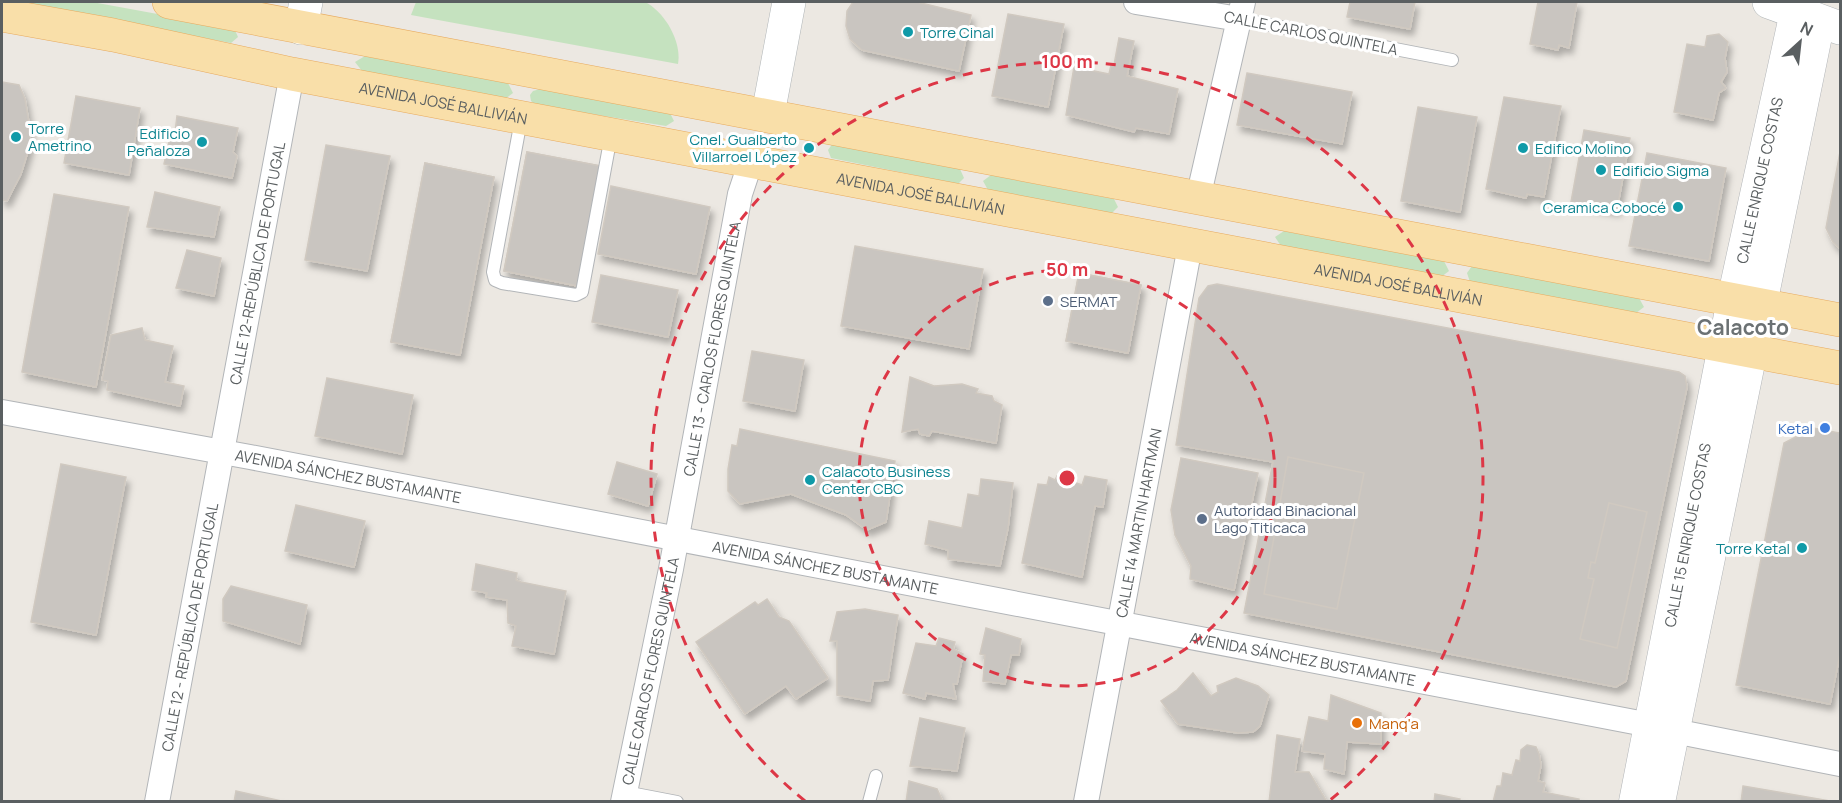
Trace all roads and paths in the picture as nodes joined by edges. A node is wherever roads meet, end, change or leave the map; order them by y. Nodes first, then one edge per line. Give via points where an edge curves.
1 (170, 2) edge
2 (789, 2) edge
3 (1136, 2) edge
4 (1241, 10) edge
5 (2, 15) edge
6 (304, 15) edge
7 (1806, 16) edge
8 (1452, 60) dead end
9 (292, 74) junction
10 (768, 114) junction
11 (522, 118) junction
12 (611, 135) junction
13 (751, 160) junction
14 (1198, 198) junction
15 (1190, 246) junction
16 (1746, 302) junction
17 (1840, 320) edge
18 (1737, 349) junction
19 (1840, 368) edge
20 (2, 412) edge
21 (222, 452) junction
22 (677, 540) junction
23 (1120, 623) junction
24 (1662, 728) junction
25 (1840, 764) edge
26 (876, 776) dead end
27 (624, 797) edge
28 (158, 801) edge
29 (677, 801) edge
30 (869, 801) edge
31 (1086, 801) edge
32 (1635, 801) edge
33 (1659, 801) edge

1 - 6 main road
2 - 10 main road
3 - 4 street, CALLE CARLOS QUINTELA
4 - 8 lane, CALLE CARLOS QUINTELA
4 - 14 street
5 - 9 main road, AVENIDA JOSÉ BALLIVIÁN
6 - 9 main road
6 - 10 main road
7 - 16 street, CALLE ENRIQUE COSTAS
9 - 11 main road, AVENIDA JOSÉ BALLIVIÁN
9 - 21 street, CALLE 12-REPÚBLICA DE PORTUGAL
10 - 13 main road
10 - 14 main road
11 - 12 main road, AVENIDA JOSÉ BALLIVIÁN
11 - 12 lane via 493,272 495,280 502,283 576,296 582,292
12 - 13 main road, AVENIDA JOSÉ BALLIVIÁN
13 - 15 main road, AVENIDA JOSÉ BALLIVIÁN
13 - 22 street, CALLE 13 - CARLOS FLORES QUINTELA via 740,194
14 - 16 main road
15 - 18 main road, AVENIDA JOSÉ BALLIVIÁN
15 - 23 street, CALLE 14 MARTIN HARTMAN
16 - 17 main road
16 - 18 street, CALLE ENRIQUE COSTAS
18 - 19 main road, AVENIDA JOSÉ BALLIVIÁN
18 - 24 street, CALLE 15 ENRIQUE COSTAS
20 - 21 street, AVENIDA SÁNCHEZ BUSTAMANTE
21 - 22 street, AVENIDA SÁNCHEZ BUSTAMANTE
21 - 28 street, CALLE 12 - REPÚBLICA DE PORTUGAL
22 - 23 street, AVENIDA SÁNCHEZ BUSTAMANTE
22 - 27 street, CALLE CARLOS FLORES QUINTELA
23 - 24 street, AVENIDA SÁNCHEZ BUSTAMANTE
23 - 31 street, CALLE 14 MARTIN HARTMAN
24 - 25 street, AVENIDA SÁNCHEZ BUSTAMANTE
24 - 32 street
24 - 33 street
26 - 30 lane
27 - 29 lane

